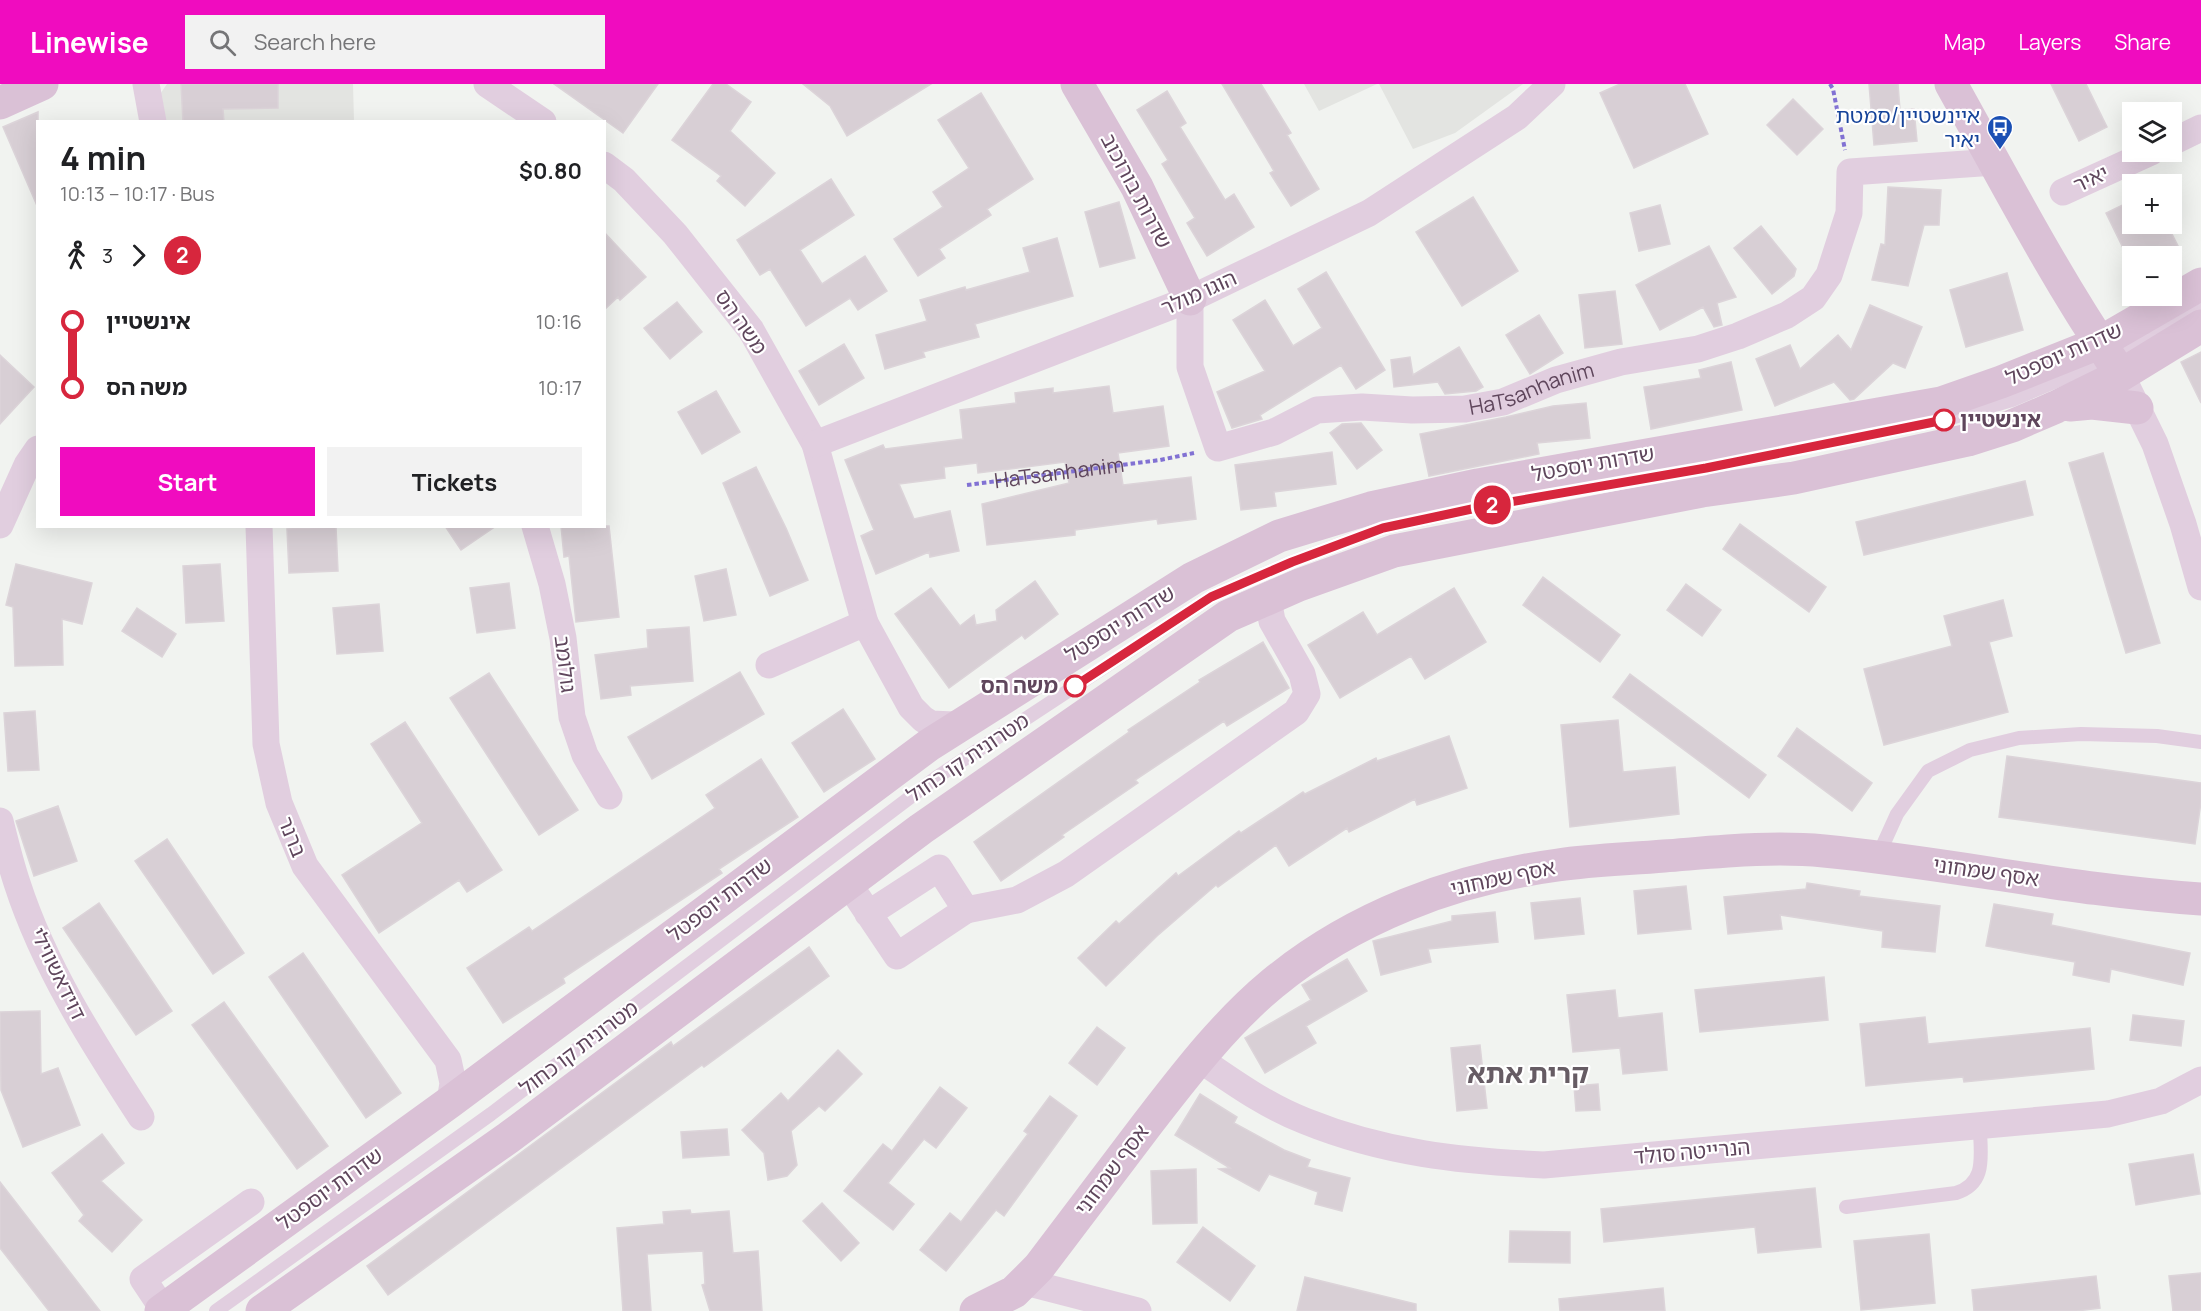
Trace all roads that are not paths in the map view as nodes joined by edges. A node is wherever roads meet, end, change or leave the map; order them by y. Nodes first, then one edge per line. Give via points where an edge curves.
1 (42, 84) edge
2 (146, 84) edge
3 (487, 84) edge
4 (1077, 84) edge
5 (1552, 84) edge
6 (1951, 84) edge
7 (0, 103) edge
8 (153, 120) edge
9 (540, 120) edge
10 (2201, 128) edge
11 (2182, 137) edge
12 (1995, 162) junction
13 (2129, 162) edge
14 (606, 166) edge
15 (2063, 192) dead end
16 (2201, 284) edge
17 (1190, 299) junction
18 (2201, 307) edge
19 (2201, 326) edge
20 (2110, 359) junction
21 (2056, 406) junction
22 (2137, 408) junction
23 (815, 444) junction
24 (36, 452) edge
25 (0, 525) edge
26 (260, 528) edge
27 (536, 528) edge
28 (2201, 587) edge
29 (1268, 599) junction
30 (865, 623) junction
31 (769, 665) dead end
32 (911, 707) junction
33 (968, 721) junction
34 (2201, 742) edge
35 (898, 768) junction
36 (609, 795) dead end
37 (0, 821) edge
38 (1877, 857) junction
39 (848, 883) junction
40 (2201, 899) edge
41 (966, 910) junction
42 (868, 914) junction
43 (1198, 1058) junction
44 (2201, 1080) edge
45 (450, 1101) junction
46 (141, 1117) dead end
47 (1980, 1127) junction
48 (251, 1202) dead end
49 (1846, 1207) dead end
50 (1025, 1282) junction
51 (162, 1310) edge
52 (216, 1311) edge
53 (262, 1311) edge
54 (976, 1311) edge
55 (1138, 1311) edge

1 - 7 street
2 - 8 street
3 - 9 street
4 - 17 street, שדרות בורוכוב via 1137,187
5 - 17 street, הוגו מולר via 1516,117 1369,213
6 - 12 street
10 - 11 street
12 - 17 street, HaTsanhanim via 1850,171 1848,213 1829,275 1813,298 1787,315 1698,349 1621,362 1567,377 1503,402 1465,409 1362,406 1317,410 1274,432 1218,448 1190,367
12 - 20 street
13 - 15 street, יאיר
14 - 23 street, משה הס via 675,234 751,330
16 - 20 street, שדרות יוספטל
17 - 23 street, הוגו מולר
18 - 20 lane, מטרונית קו כחול
19 - 20 street, שדרות יוספטל
20 - 21 street, שדרות יוספטל
20 - 22 street
20 - 33 street, שדרות יוספטל via 2001,382 1941,403 1478,485 1371,508 1279,536 1193,578
20 - 52 lane, מטרונית קו כחול via 2012,400 1944,420 1383,528 1211,597 937,777 491,1114
21 - 22 street via 2092,403
21 - 29 street, שדרות יוספטל via 2012,426 1933,448 1794,478 1702,491 1394,551
22 - 28 street via 2155,444
23 - 30 street, משה הס
24 - 25 street
26 - 45 street, ברנר via 266,744 279,803 305,866 448,1060 453,1083
27 - 36 street, גולומב via 563,638 572,717 585,755
29 - 39 street, שדרות יוספטל via 1228,616
29 - 41 street via 1272,621 1302,674 1307,694 1296,712 1066,874 1017,900
30 - 31 street
30 - 32 street, משה הס
32 - 33 street, משה הס via 932,724
32 - 35 street, משה הס via 913,735
33 - 35 street, שדרות יוספטל
34 - 38 lane via 2157,736 2081,734 2019,738 1970,750 1929,771 1897,814
35 - 45 street, שדרות יוספטל
37 - 46 street, דוידאשווילי via 17,883 42,945 87,1034
38 - 40 street, אסף שמחוני via 2152,896
38 - 43 street, אסף שמחוני via 1774,848 1559,864 1458,886 1377,917 1298,964 1247,1006
39 - 42 street
39 - 53 street, שדרות יוספטל via 508,1138
41 - 42 street via 897,956
41 - 42 street via 939,868
43 - 47 street, הנרייטה סולד via 1251,1094 1304,1121 1424,1155 1480,1162 1544,1165
43 - 50 street, אסף שמחוני
44 - 47 street, הנרייטה סולד via 2161,1101 2108,1114
45 - 51 street, שדרות יוספטל
47 - 49 lane via 1980,1168 1965,1190
48 - 51 street via 143,1279
50 - 54 street, אסף שמחוני via 999,1301
50 - 55 street

